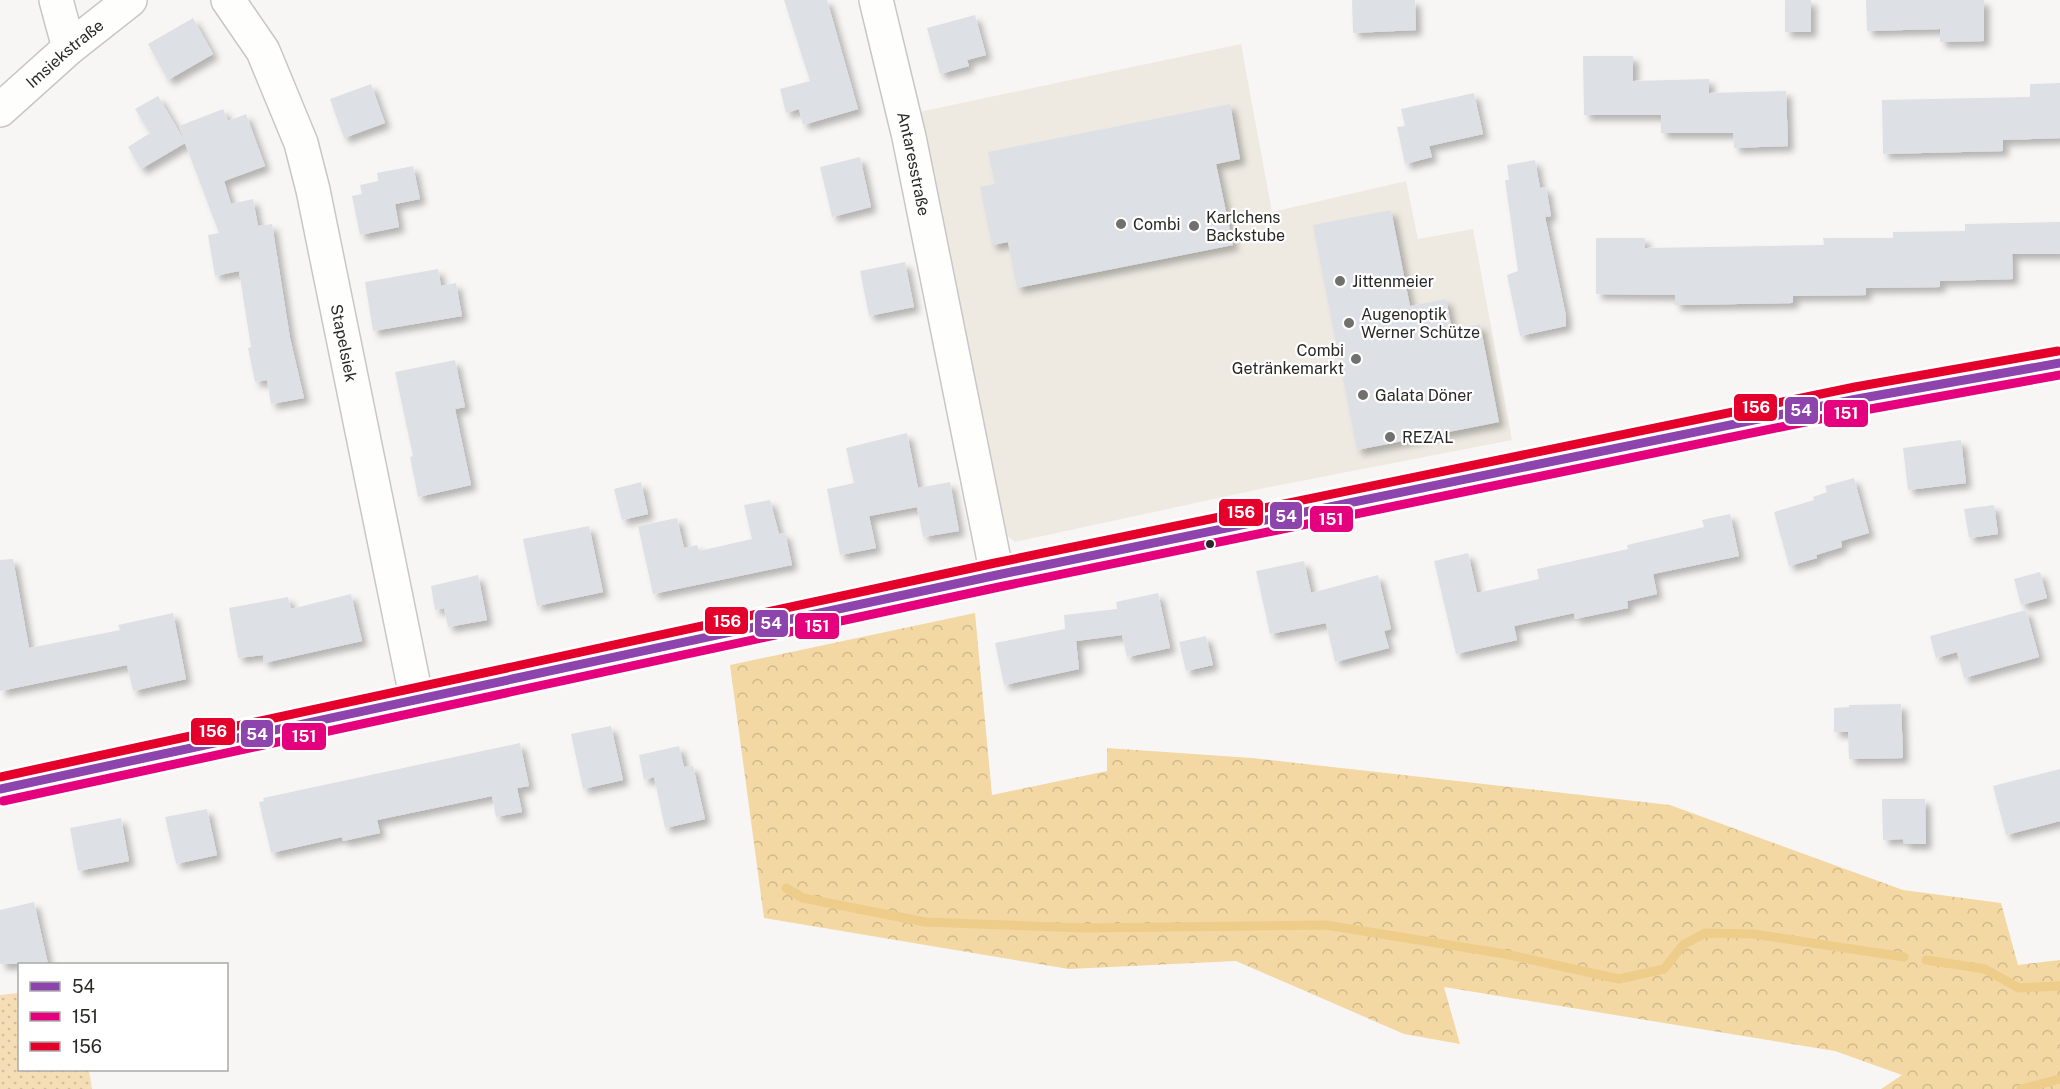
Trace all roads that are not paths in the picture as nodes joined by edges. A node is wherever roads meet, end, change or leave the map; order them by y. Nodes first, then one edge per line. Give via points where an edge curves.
1 (56, 0) edge
2 (130, 0) edge
3 (228, 0) edge
4 (876, 0) edge
5 (69, 48) junction
6 (0, 110) edge
7 (2060, 363) edge
8 (997, 575) junction
9 (417, 701) junction
10 (0, 789) edge

1 - 5 street
2 - 5 street, Imsiekstraße
3 - 9 street, Stapelsiek via 263,51 301,143
4 - 8 street, Antaresstraße via 909,136
5 - 6 street, Imsiekstraße
7 - 8 main road via 1857,399
8 - 9 main road
9 - 10 main road

